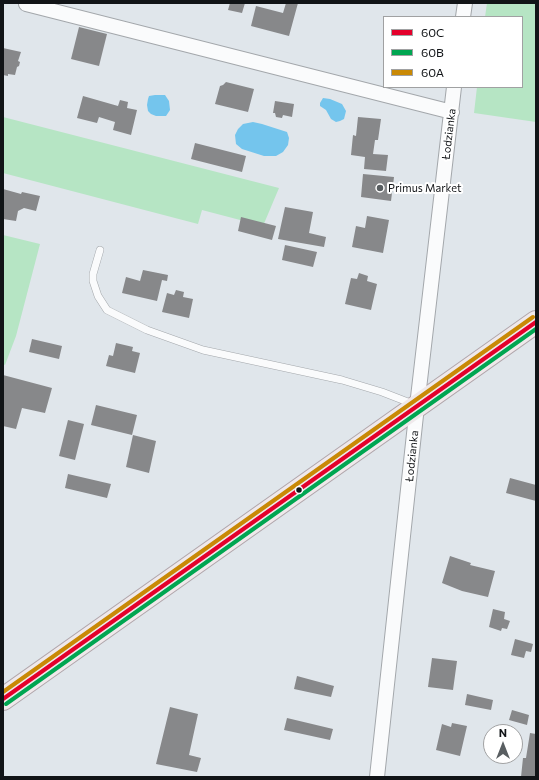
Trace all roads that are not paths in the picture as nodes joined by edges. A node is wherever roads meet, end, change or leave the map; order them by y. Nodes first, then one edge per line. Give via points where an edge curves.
1 (465, 3) edge
2 (26, 4) dead end
3 (463, 16) edge
4 (454, 88) edge
5 (452, 112) junction
6 (100, 250) dead end
7 (536, 322) edge
8 (417, 406) junction
9 (3, 699) edge
10 (377, 777) edge

1 - 3 street
2 - 5 street
4 - 5 street, Łodzianka
5 - 8 street, Łodzianka
6 - 8 lane via 93,281 98,296 107,310 121,318 203,350 342,380
7 - 8 main road
8 - 9 main road
8 - 10 street, Łodzianka

